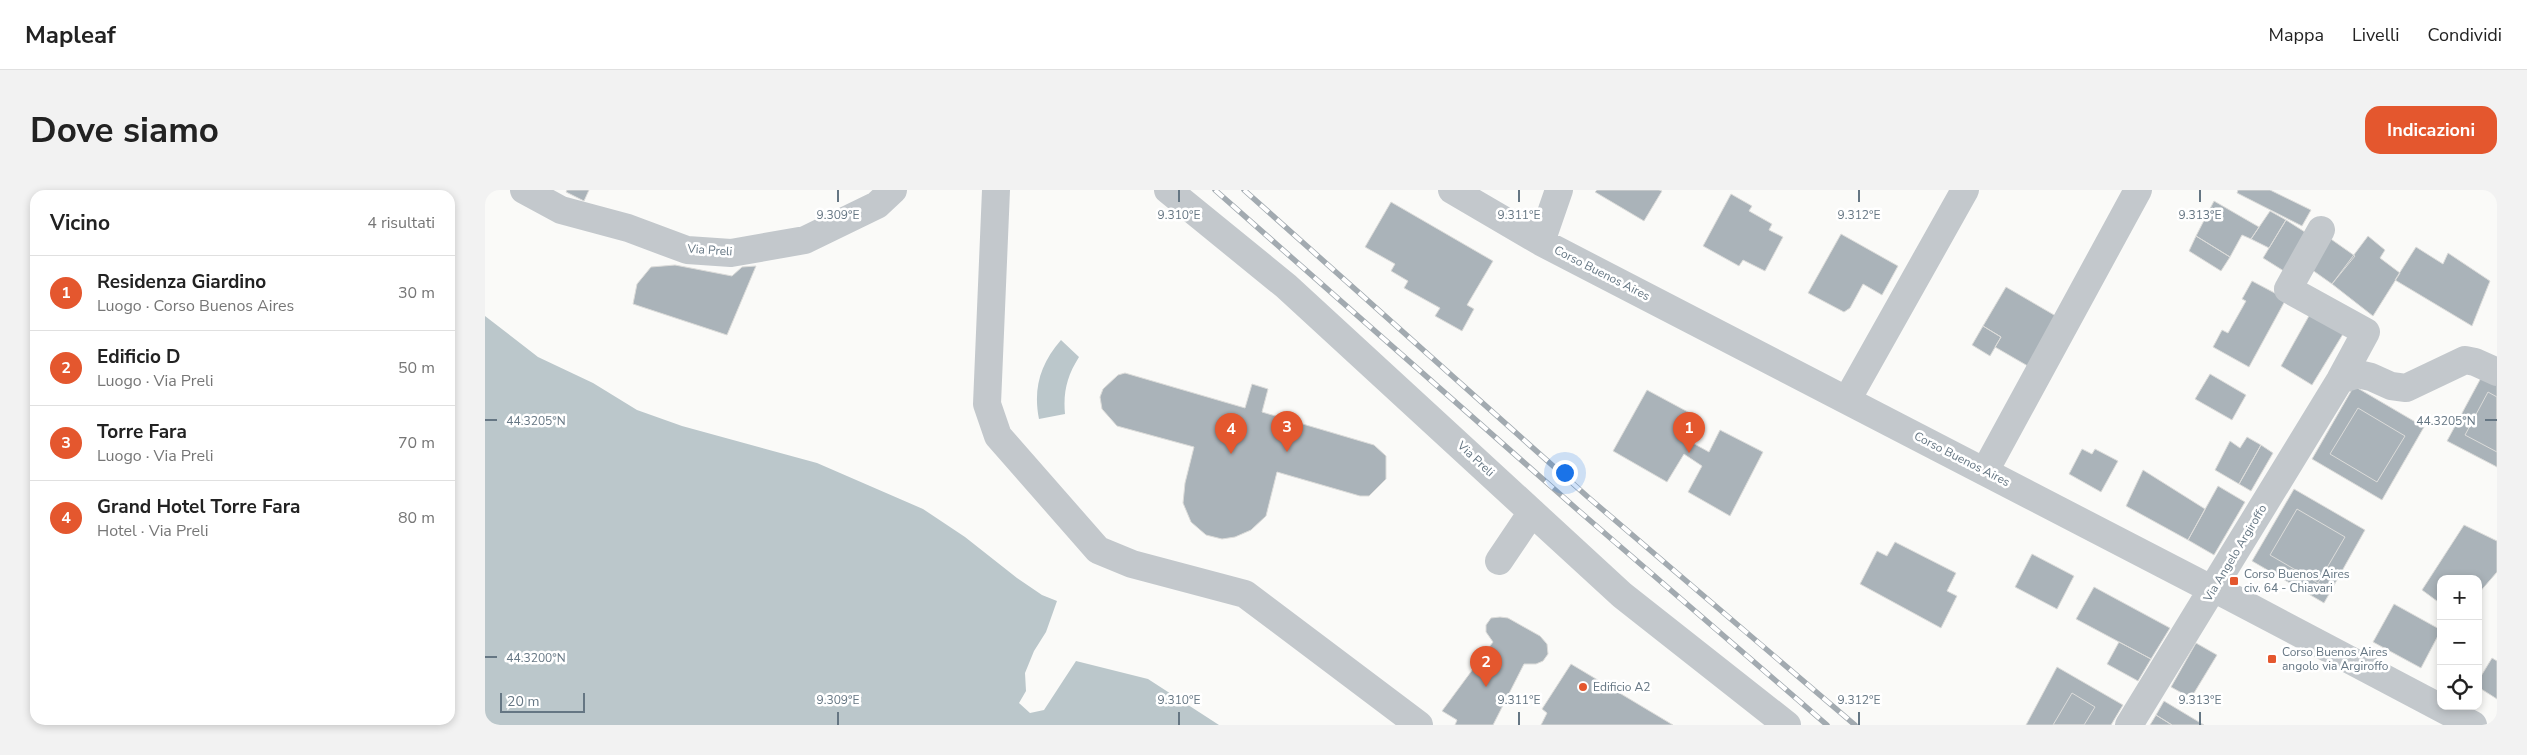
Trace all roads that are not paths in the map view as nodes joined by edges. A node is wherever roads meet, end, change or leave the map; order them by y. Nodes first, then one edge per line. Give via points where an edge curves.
1 (524, 190) edge
2 (893, 190) edge
3 (996, 190) edge
4 (1168, 190) edge
5 (1452, 190) edge
6 (1559, 190) edge
7 (1965, 190) edge
8 (2138, 190) edge
9 (2321, 230) dead end
10 (1541, 242) junction
11 (2497, 372) edge
12 (2340, 380) junction
13 (1847, 400) junction
14 (1985, 471) junction
15 (1533, 512) junction
16 (1499, 561) dead end
17 (2213, 590) junction
18 (1419, 725) edge
19 (1787, 725) edge
20 (2129, 725) edge
21 (2473, 725) edge

1 - 2 street, Via Preli via 561,210 629,228 687,250 731,254 805,240 877,205
3 - 18 street via 987,404 998,436 1098,550 1132,564 1245,594
4 - 15 street, Via Preli via 1286,286
5 - 10 street, Corso Buenos Aires
6 - 10 street
7 - 13 street
8 - 14 street
9 - 12 street, Via Angelo Argiroffo via 2289,289 2366,332
10 - 13 street, Corso Buenos Aires
11 - 12 street via 2465,360 2406,388 2357,374
12 - 17 street, Via Angelo Argiroffo
13 - 14 street, Corso Buenos Aires
14 - 17 street, Corso Buenos Aires
15 - 16 street
15 - 19 street, Via Preli via 1622,595
17 - 20 street, Via Angelo Argiroffo
17 - 21 street, Corso Buenos Aires

